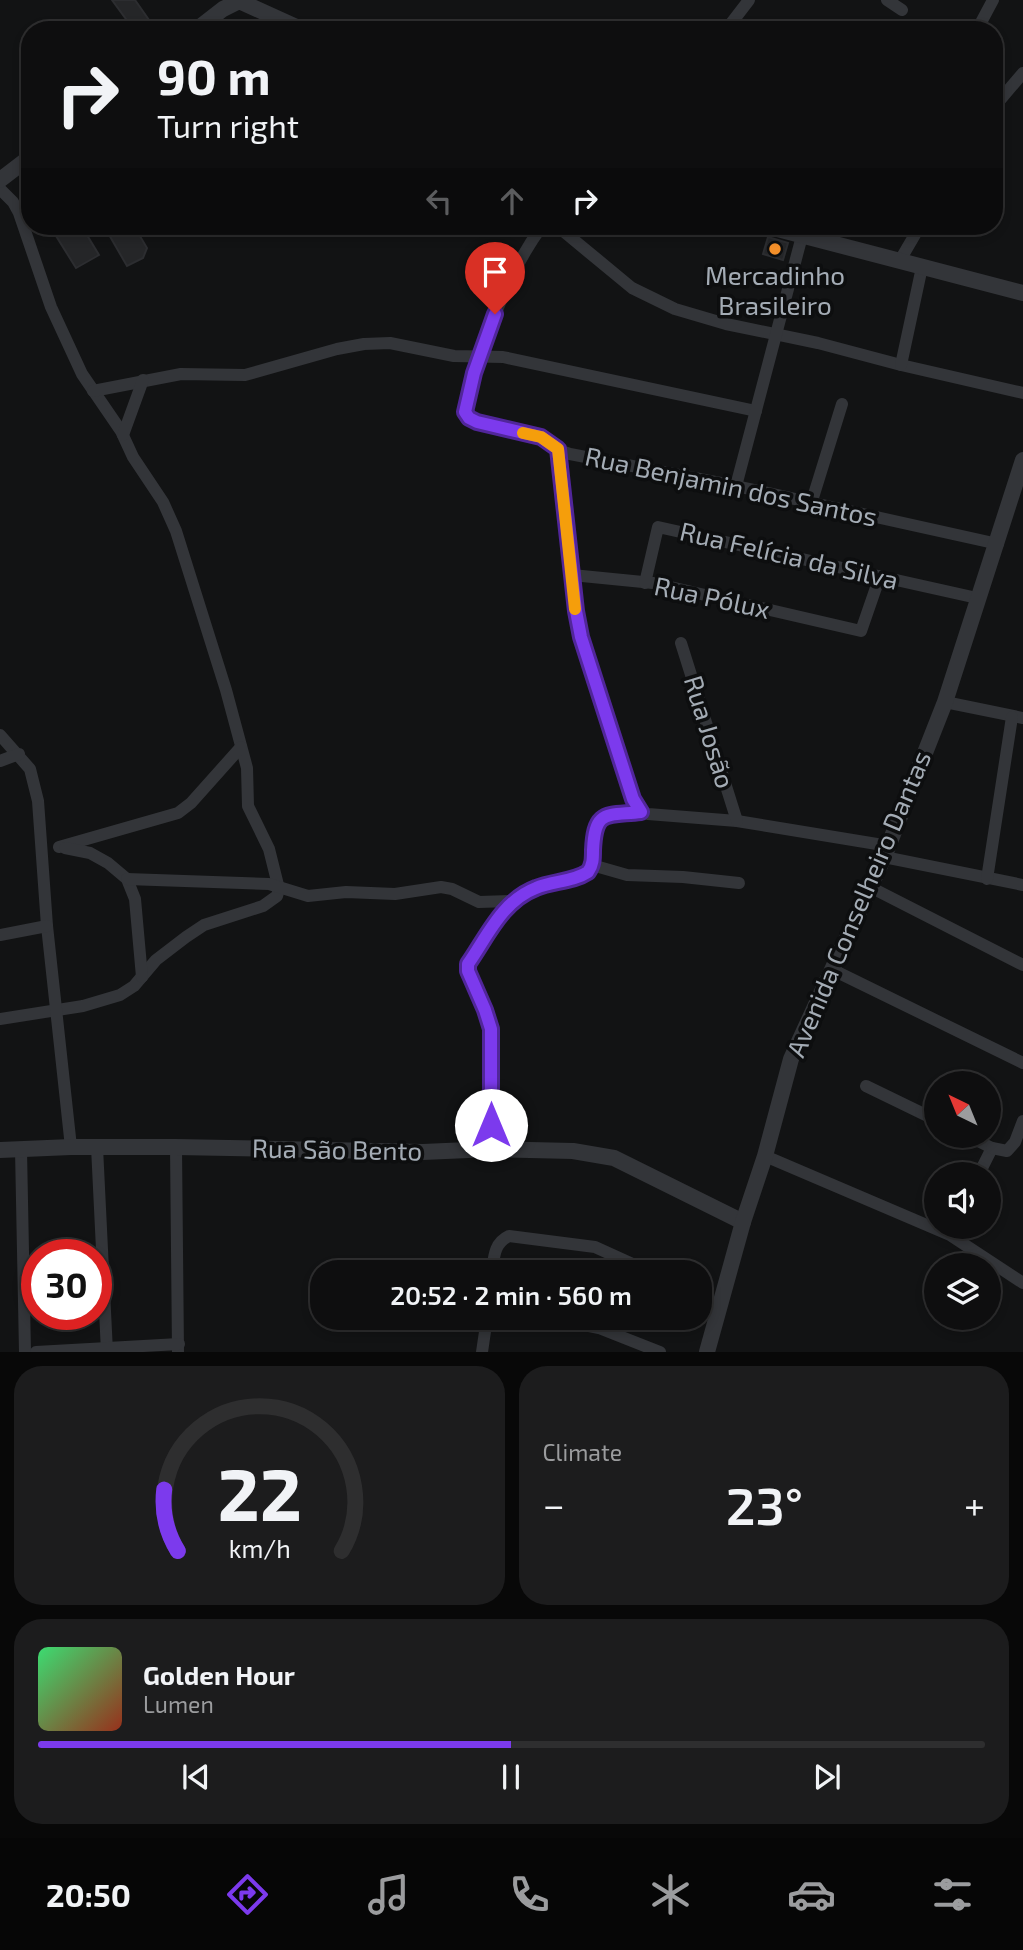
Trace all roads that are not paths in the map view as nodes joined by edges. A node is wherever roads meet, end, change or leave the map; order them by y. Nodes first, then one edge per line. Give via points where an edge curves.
1 (749, 0) edge
2 (887, 0) edge
3 (993, 0) edge
4 (239, 1) edge
5 (902, 10) dead end
6 (208, 21) edge
7 (283, 21) edge
8 (733, 21) edge
9 (982, 21) edge
10 (1023, 73) edge
11 (1003, 96) edge
12 (21, 164) edge
13 (0, 180) edge
14 (0, 189) edge
15 (21, 219) edge
16 (26, 235) edge
17 (536, 235) edge
18 (568, 235) edge
19 (798, 235) edge
20 (915, 235) edge
21 (802, 236) junction
22 (899, 262) junction
23 (922, 267) junction
24 (1023, 293) edge
25 (776, 334) junction
26 (479, 356) junction
27 (901, 365) junction
28 (143, 380) junction
29 (93, 391) junction
30 (1023, 393) edge
31 (842, 404) dead end
32 (756, 411) junction
33 (123, 435) junction
34 (558, 449) junction
35 (1023, 460) edge
36 (736, 486) junction
37 (811, 504) junction
38 (998, 544) junction
39 (572, 575) junction
40 (880, 576) junction
41 (645, 583) junction
42 (977, 598) junction
43 (681, 643) dead end
44 (945, 702) junction
45 (1017, 717) edge
46 (0, 736) edge
47 (241, 747) junction
48 (19, 754) junction
49 (0, 761) edge
50 (641, 812) junction
51 (737, 821) junction
52 (59, 847) junction
53 (41, 849) junction
54 (887, 851) junction
55 (592, 865) junction
56 (987, 878) junction
57 (127, 879) junction
58 (739, 883) dead end
59 (1023, 885) edge
60 (279, 886) junction
61 (870, 887) junction
62 (514, 901) junction
63 (47, 926) junction
64 (0, 935) edge
65 (1023, 965) edge
66 (833, 970) junction
67 (142, 977) junction
68 (58, 1010) junction
69 (0, 1019) edge
70 (1023, 1063) edge
71 (866, 1086) dead end
72 (924, 1114) edge
73 (1023, 1121) edge
74 (71, 1147) junction
75 (97, 1147) junction
76 (176, 1147) junction
77 (992, 1148) joint
78 (491, 1149) junction
79 (0, 1150) edge
80 (20, 1150) junction
81 (765, 1156) junction
82 (985, 1162) edge
83 (924, 1220) edge
84 (743, 1222) junction
85 (963, 1239) edge
86 (494, 1260) edge
87 (626, 1260) edge
88 (1023, 1283) edge
89 (712, 1304) edge
90 (718, 1307) junction
91 (485, 1330) edge
92 (604, 1330) edge
93 (179, 1348) edge
94 (107, 1350) edge
95 (25, 1352) edge
96 (36, 1352) edge
97 (482, 1352) edge
98 (660, 1352) edge
99 (707, 1352) edge

1 - 8 street
2 - 5 street
3 - 9 street
4 - 6 street
4 - 7 street
10 - 11 street
12 - 13 street
14 - 15 street
16 - 29 street via 51,307
17 - 26 street via 511,273
18 - 25 street via 651,299 726,324
19 - 21 street
20 - 22 street
21 - 22 street
21 - 25 street
22 - 23 street
23 - 24 street
23 - 27 street
25 - 27 street
25 - 32 street
26 - 28 street via 454,356 390,343 365,344 245,375 181,374
26 - 32 street via 503,357
26 - 34 street, Rua Benjamin dos Santos via 465,406 469,418 541,437
27 - 30 street
28 - 29 street
28 - 33 street
29 - 33 street
31 - 37 street
32 - 36 street
33 - 47 street via 176,531
34 - 36 street, Rua Benjamin dos Santos
34 - 39 street
35 - 38 street, Avenida Conselheiro Dantas
36 - 37 street, Rua Benjamin dos Santos
37 - 38 street, Rua Benjamin dos Santos
38 - 42 street, Avenida Conselheiro Dantas
39 - 41 street, Rua Pólux
39 - 50 street via 581,637
40 - 41 street, Rua Pólux via 861,631
40 - 41 street, Rua Felícia da Silva via 657,527
40 - 42 street, Rua Felícia da Silva
42 - 44 street, Avenida Conselheiro Dantas
43 - 51 street, Rua Josão
44 - 45 street
44 - 54 street, Avenida Conselheiro Dantas
45 - 56 street
46 - 48 street
47 - 52 street via 178,813
47 - 60 street via 248,806 269,849
48 - 49 street
48 - 53 street via 30,769 38,801
50 - 51 street
50 - 55 street via 610,814 597,823
51 - 54 street
52 - 53 street
52 - 57 street via 90,853
53 - 63 street
54 - 56 street
54 - 61 street, Avenida Conselheiro Dantas
55 - 58 street via 627,875
55 - 62 street via 583,876 533,889
56 - 59 street
57 - 60 street
57 - 67 street via 135,899
60 - 62 street via 308,896 395,894 441,887 479,902
60 - 67 street via 277,896 263,906 204,925 156,960
61 - 65 street
61 - 66 street, Avenida Conselheiro Dantas
62 - 78 street via 467,967 491,1029
63 - 64 street
63 - 68 street
66 - 70 street
66 - 81 street, Avenida Conselheiro Dantas via 791,1059
67 - 68 street via 111,999
68 - 69 street
68 - 74 street
71 - 72 street
73 - 77 street via 1007,1150
74 - 75 street, Rua São Bento
74 - 80 street, Rua São Bento
75 - 76 street, Rua São Bento
75 - 94 street
76 - 78 street, Rua São Bento
76 - 93 street
77 - 82 street
78 - 84 street, Rua São Bento via 614,1158
79 - 80 street, Rua São Bento
80 - 95 street
81 - 83 street
81 - 84 street, Avenida Conselheiro Dantas
84 - 90 street, Avenida Conselheiro Dantas
85 - 88 street
86 - 87 street via 496,1247 509,1236 586,1244
89 - 90 street
90 - 99 street, Avenida Conselheiro Dantas
91 - 97 street
92 - 98 street
93 - 94 street
94 - 96 street

